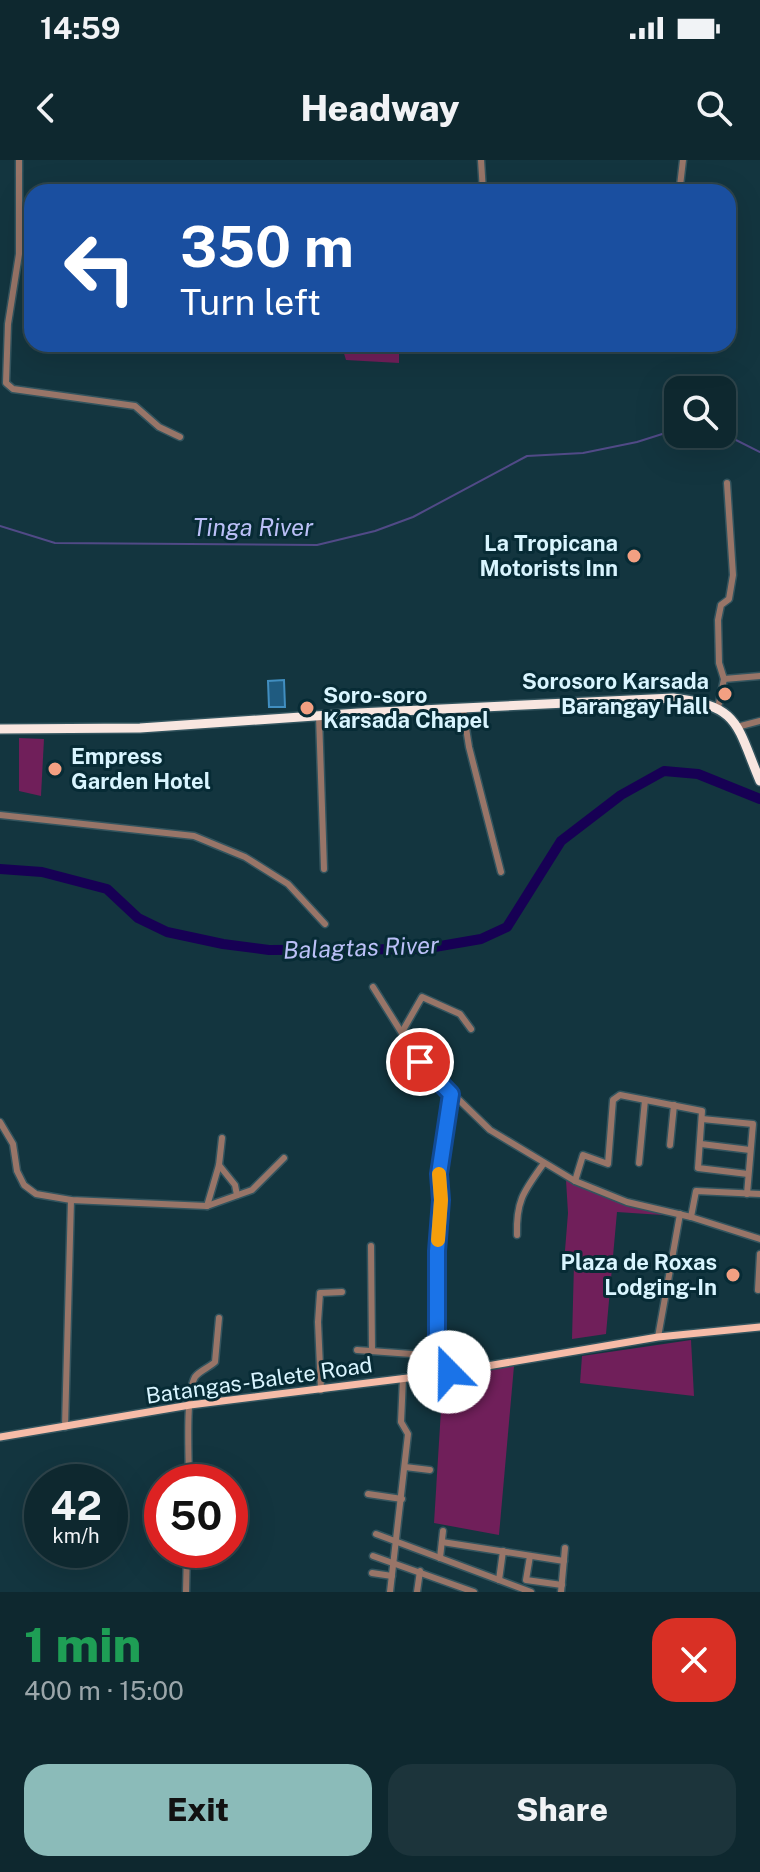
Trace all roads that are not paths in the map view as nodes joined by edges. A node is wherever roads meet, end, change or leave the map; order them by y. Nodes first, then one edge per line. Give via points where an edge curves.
1 (19, 160) edge
2 (481, 160) edge
3 (683, 160) edge
4 (482, 184) edge
5 (680, 184) edge
6 (180, 437) dead end
7 (727, 483) dead end
8 (760, 676) edge
9 (724, 679) junction
10 (718, 708) junction
11 (463, 709) junction
12 (319, 716) junction
13 (760, 721) edge
14 (737, 727) junction
15 (0, 729) edge
16 (760, 781) edge
17 (0, 815) edge
18 (324, 869) dead end
19 (501, 872) dead end
20 (325, 924) dead end
21 (373, 987) dead end
22 (471, 1029) dead end
23 (402, 1032) junction
24 (451, 1094) junction
25 (645, 1100) junction
26 (674, 1105) junction
27 (702, 1119) junction
28 (0, 1122) edge
29 (222, 1138) dead end
30 (701, 1144) junction
31 (670, 1145) dead end
32 (750, 1150) junction
33 (284, 1158) dead end
34 (544, 1163) junction
35 (639, 1163) dead end
36 (219, 1165) junction
37 (748, 1174) junction
38 (575, 1181) junction
39 (747, 1194) junction
40 (760, 1194) edge
41 (237, 1195) junction
42 (71, 1200) junction
43 (207, 1206) junction
44 (680, 1214) junction
45 (691, 1217) junction
46 (517, 1235) dead end
47 (760, 1239) edge
48 (371, 1246) dead end
49 (760, 1254) edge
50 (758, 1290) dead end
51 (342, 1292) dead end
52 (219, 1318) dead end
53 (760, 1327) edge
54 (658, 1337) junction
55 (357, 1350) dead end
56 (372, 1351) junction
57 (439, 1356) junction
58 (440, 1374) junction
59 (403, 1378) junction
60 (321, 1390) junction
61 (190, 1405) junction
62 (65, 1427) junction
63 (0, 1437) edge
64 (189, 1464) edge
65 (405, 1467) junction
66 (430, 1470) dead end
67 (368, 1494) dead end
68 (402, 1499) junction
69 (443, 1531) dead end
70 (376, 1534) dead end
71 (397, 1542) junction
72 (442, 1542) junction
73 (565, 1548) dead end
74 (503, 1551) junction
75 (373, 1556) dead end
76 (530, 1556) junction
77 (440, 1558) junction
78 (564, 1561) junction
79 (394, 1563) junction
80 (187, 1568) edge
81 (420, 1571) junction
82 (372, 1573) dead end
83 (392, 1576) junction
84 (499, 1580) junction
85 (446, 1581) junction
86 (562, 1588) edge
87 (465, 1590) edge
88 (186, 1592) edge
89 (390, 1592) edge
90 (417, 1592) edge
91 (444, 1592) edge
92 (474, 1592) edge
93 (531, 1592) edge

1 - 6 street via 19,254 6,383 13,389 135,406
2 - 4 street
3 - 5 street
7 - 9 street via 733,575 718,620
8 - 9 street
9 - 10 street
10 - 11 highway via 653,698
10 - 14 highway
11 - 12 highway
11 - 19 street
12 - 15 highway via 140,728
12 - 18 street
13 - 14 street
14 - 16 highway
17 - 20 street via 194,836 245,857 288,884
21 - 23 street
22 - 23 street via 460,1014 422,997
23 - 24 street via 420,1062
24 - 34 street via 490,1130
24 - 57 street via 439,1174
25 - 26 street
25 - 35 street
25 - 38 street via 615,1097 610,1160 605,1164 583,1155
26 - 27 street via 702,1111
26 - 31 street
27 - 30 street
27 - 32 street via 753,1124
28 - 42 street via 13,1144 24,1185 36,1194
29 - 36 street
30 - 32 street
30 - 37 street via 698,1168
32 - 37 street
33 - 41 street via 252,1190
34 - 38 street
34 - 46 street via 521,1196
36 - 41 street
36 - 43 street
37 - 39 street
38 - 44 street via 627,1202
39 - 40 street
39 - 45 street via 696,1191
41 - 43 street
42 - 43 street
42 - 62 street
44 - 45 street
44 - 54 street
45 - 47 street
48 - 56 street
49 - 50 street
51 - 60 street via 320,1293
52 - 61 street via 217,1357 196,1374
53 - 54 main road, Batangas-Balete Road
54 - 58 main road, Batangas-Balete Road
55 - 56 street
56 - 57 street
57 - 58 street
58 - 59 main road, Batangas-Balete Road
59 - 60 main road, Batangas-Balete Road
59 - 65 street
60 - 61 main road, Batangas-Balete Road
61 - 62 main road, Batangas-Balete Road
61 - 64 street
62 - 63 main road, Batangas-Balete Road
65 - 66 street
65 - 68 street
67 - 68 street
68 - 71 street
69 - 72 street
70 - 71 street
71 - 77 street
71 - 79 street
72 - 74 street
72 - 77 street
73 - 78 street
74 - 76 street
74 - 84 street
75 - 79 street
76 - 78 street
76 - 86 street via 526,1580
77 - 84 street
78 - 86 street
79 - 81 street
79 - 83 street
80 - 88 street
81 - 85 street
81 - 90 street
82 - 83 street
83 - 89 street
84 - 93 street
85 - 87 street
85 - 91 street
87 - 92 street

